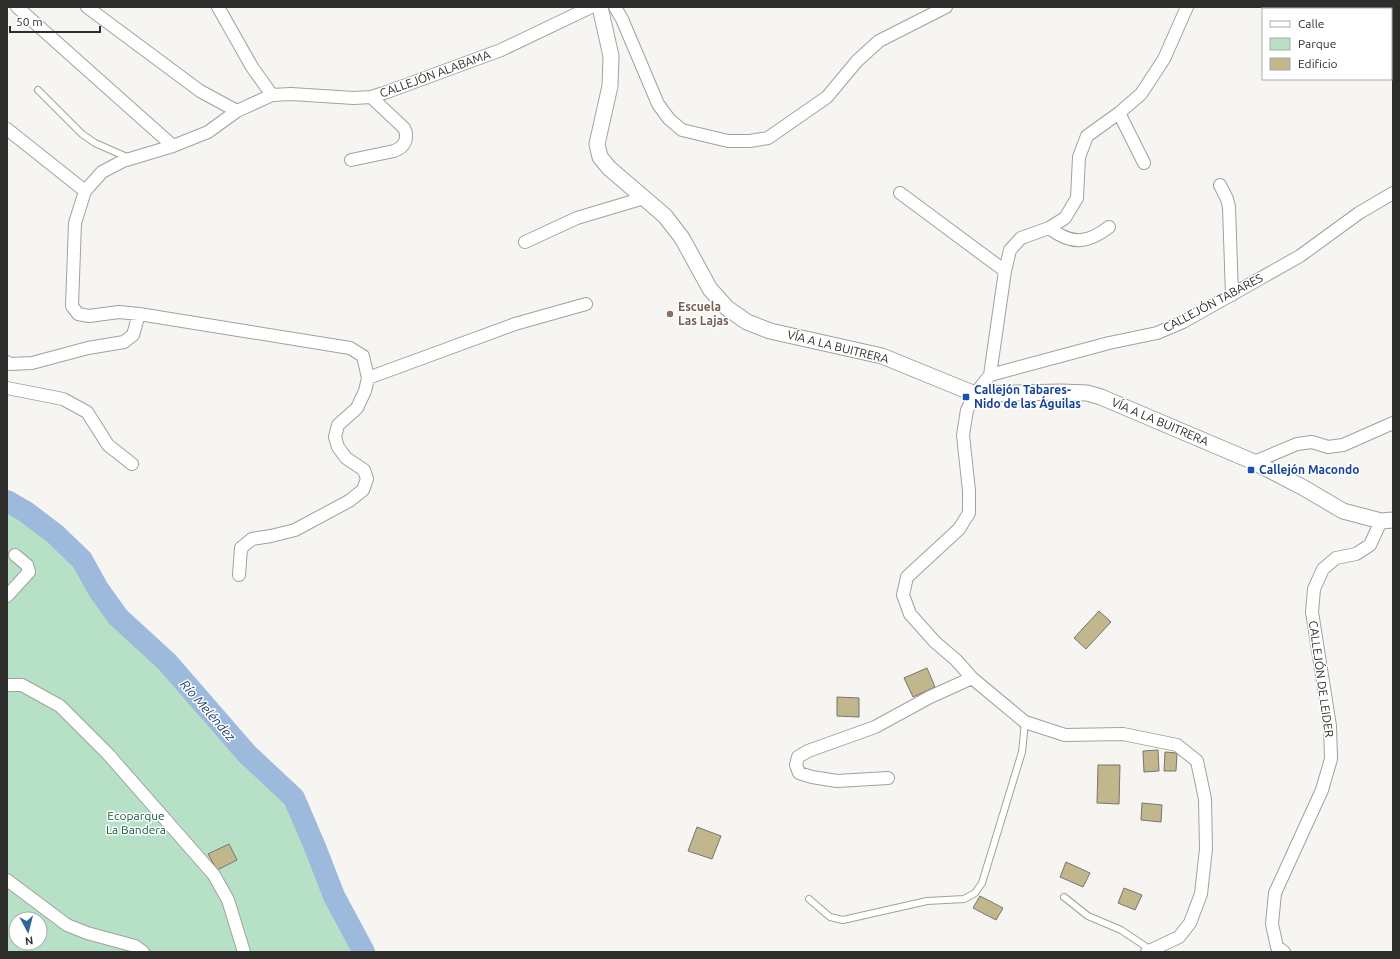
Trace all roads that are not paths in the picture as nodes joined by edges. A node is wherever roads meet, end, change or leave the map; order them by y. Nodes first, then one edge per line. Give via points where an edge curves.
1 (17, 7) edge
2 (87, 7) edge
3 (218, 7) edge
4 (591, 7) edge
5 (600, 7) edge
6 (615, 7) edge
7 (946, 7) edge
8 (1187, 7) edge
9 (38, 90) dead end
10 (272, 95) junction
11 (370, 97) junction
12 (237, 110) junction
13 (1119, 113) junction
14 (8, 129) edge
15 (173, 146) junction
16 (130, 159) junction
17 (351, 160) dead end
18 (1144, 163) dead end
19 (1220, 185) dead end
20 (85, 191) junction
21 (900, 193) dead end
22 (1393, 193) edge
23 (644, 198) junction
24 (1109, 227) dead end
25 (1050, 228) junction
26 (525, 242) dead end
27 (1005, 271) junction
28 (1232, 295) junction
29 (586, 304) dead end
30 (139, 314) junction
31 (7, 362) edge
32 (990, 376) junction
33 (368, 378) junction
34 (7, 388) edge
35 (975, 394) junction
36 (1393, 423) edge
37 (1254, 462) junction
38 (132, 464) dead end
39 (1387, 521) edge
40 (15, 556) dead end
41 (238, 575) dead end
42 (7, 596) edge
43 (972, 678) junction
44 (7, 685) edge
45 (1025, 722) junction
46 (888, 778) dead end
47 (7, 880) edge
48 (1064, 896) dead end
49 (809, 900) dead end
50 (1149, 951) edge
51 (143, 952) edge
52 (244, 952) edge
53 (1284, 952) edge

1 - 15 street
2 - 12 street via 200,91
3 - 10 street via 252,67
4 - 11 street, CALLEJÓN ALABAMA via 501,50
5 - 23 street, VÍA A LA BUITRERA via 611,56 610,86 597,144 600,158
6 - 7 street via 658,104 669,119 682,130 728,141 768,138 827,97 857,61 879,41
8 - 13 street via 1164,59 1141,94
9 - 16 lane via 82,134
10 - 11 street, CALLEJÓN ALABAMA
10 - 12 street, CALLEJÓN ALABAMA
11 - 17 street via 404,128 407,133 404,145 394,151
12 - 15 street, CALLEJÓN ALABAMA via 208,132
13 - 18 street
13 - 25 street via 1087,136 1078,157 1077,198 1066,218
14 - 20 street
15 - 16 street, CALLEJÓN ALABAMA
16 - 20 street, CALLEJÓN ALABAMA via 102,172
19 - 28 street via 1228,199 1229,207
20 - 30 street, CALLEJÓN ALABAMA via 75,223 72,306 78,314 89,316 119,312
21 - 27 street
22 - 28 street, CALLEJÓN TABARES via 1359,213 1300,256
23 - 26 street via 577,218
23 - 35 street, VÍA A LA BUITRERA via 665,216 682,238 710,289 727,308 747,322 770,331 882,356
24 - 25 street via 1092,238 1080,240 1069,240
25 - 27 street via 1021,238 1010,250
27 - 32 street
28 - 32 street, CALLEJÓN TABARES via 1157,333 1102,345
29 - 33 street via 515,324
30 - 31 street via 133,335 124,342 88,348 32,363
30 - 33 street via 350,348 363,356
32 - 35 street
33 - 41 street via 357,408 338,425 335,437 346,458 364,470 367,479 363,490 349,501 295,530 252,538 240,548
34 - 38 street via 63,399 88,412 108,445
35 - 37 street, VÍA A LA BUITRERA via 1061,392 1101,397
35 - 43 street via 967,410 963,435 969,513 959,529 907,577 903,594 910,614
36 - 37 street via 1343,445 1328,447 1312,442 1297,444
37 - 39 street, VÍA A LA BUITRERA via 1343,511
39 - 53 street, CALLEJÓN DE LEIDER via 1370,545 1356,554 1336,558 1323,569 1314,589 1312,612 1330,726 1331,759 1322,790 1275,893 1272,924 1277,947
40 - 42 street via 27,565 29,572
43 - 45 street
43 - 46 street via 875,727 808,751 798,757 796,765 799,773 837,781
44 - 52 street via 22,685 60,706 108,754 214,875 228,900
45 - 49 lane via 1022,752 982,883 975,893 964,898 927,901 843,920 830,917
45 - 50 street via 1065,735 1123,734 1177,745 1198,761 1205,799 1206,848 1201,894 1190,923 1179,937
47 - 51 street via 67,925 135,946
48 - 50 lane via 1088,916 1121,930

